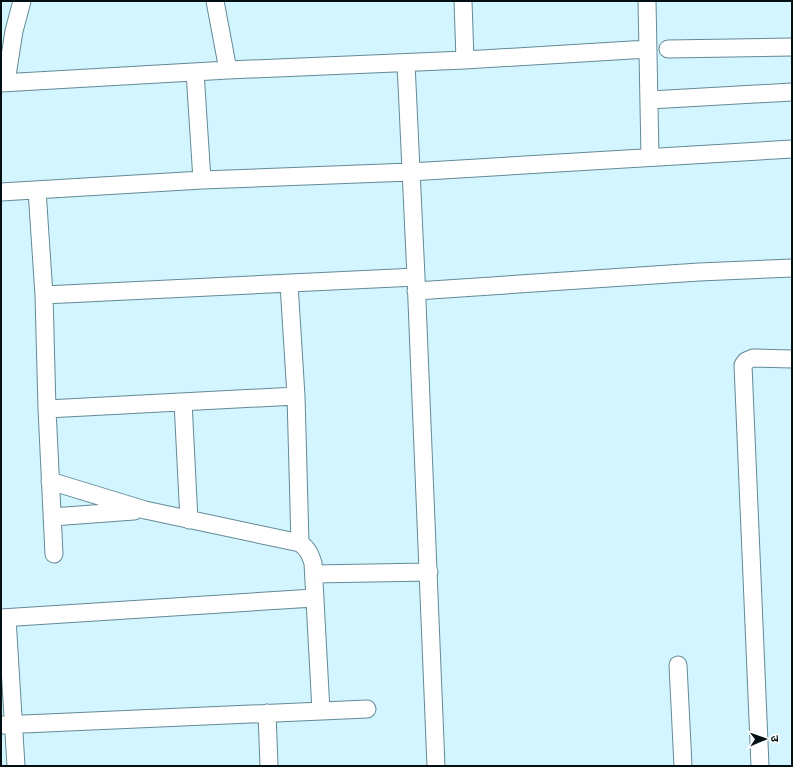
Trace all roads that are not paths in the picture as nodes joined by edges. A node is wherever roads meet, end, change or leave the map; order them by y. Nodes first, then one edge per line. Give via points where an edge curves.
1 (22, 1) edge
2 (215, 1) edge
3 (463, 1) edge
4 (646, 1) edge
5 (792, 47) edge
6 (648, 49) junction
7 (668, 49) dead end
8 (465, 60) junction
9 (406, 63) junction
10 (228, 70) junction
11 (195, 72) junction
12 (3, 82) edge
13 (792, 92) edge
14 (650, 100) junction
15 (792, 149) edge
16 (650, 157) junction
17 (410, 172) junction
18 (202, 180) junction
19 (36, 190) junction
20 (1, 192) edge
21 (792, 268) edge
22 (289, 284) junction
23 (416, 284) junction
24 (44, 295) junction
25 (792, 358) edge
26 (296, 396) junction
27 (183, 402) junction
28 (47, 409) junction
29 (50, 481) junction
30 (145, 510) junction
31 (52, 517) junction
32 (189, 520) junction
33 (300, 543) junction
34 (54, 554) dead end
35 (429, 572) junction
36 (314, 574) junction
37 (314, 598) junction
38 (4, 618) edge
39 (678, 665) dead end
40 (367, 709) dead end
41 (321, 711) junction
42 (267, 713) junction
43 (7, 724) edge
44 (16, 766) edge
45 (269, 766) edge
46 (436, 766) edge
47 (684, 766) edge
48 (760, 766) edge

1 - 12 street
2 - 10 street
3 - 8 street
4 - 6 street
5 - 7 street
6 - 8 street
6 - 14 street
8 - 9 street
9 - 10 street
9 - 17 street
10 - 11 street
11 - 12 street
11 - 18 street
13 - 14 street
14 - 16 street
15 - 16 street
16 - 17 street
17 - 18 street
17 - 23 street
18 - 19 street
19 - 20 street
19 - 24 street
21 - 23 street
22 - 23 street
22 - 24 street
22 - 26 street
23 - 35 street
24 - 28 street
25 - 48 street via 753,358 743,365
26 - 27 street
26 - 33 street
27 - 28 street
27 - 32 street
28 - 29 street
29 - 30 street
29 - 31 street
30 - 31 street
30 - 32 street
31 - 34 street
32 - 33 street
33 - 36 street via 307,547 311,555
35 - 36 street
35 - 46 street
36 - 37 street
37 - 38 street
37 - 41 street
38 - 43 street
39 - 47 street
40 - 41 street
41 - 42 street
42 - 43 street
42 - 45 street
43 - 44 street

